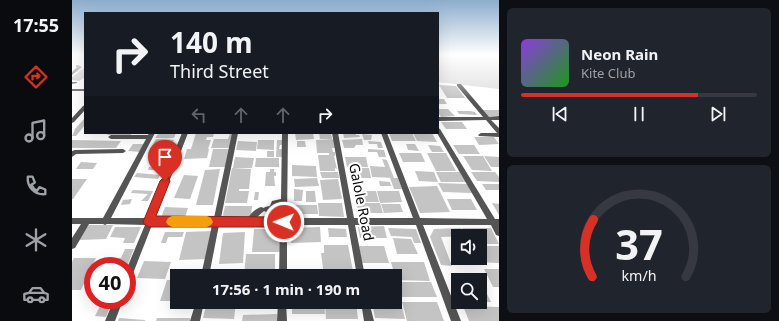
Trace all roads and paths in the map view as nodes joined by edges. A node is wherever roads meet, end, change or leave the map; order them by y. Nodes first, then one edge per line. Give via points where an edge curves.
1 (459, 85) dead end
2 (72, 90) edge
3 (84, 90) edge
4 (84, 108) edge
5 (487, 118) junction
6 (499, 118) edge
7 (439, 119) edge
8 (72, 122) edge
9 (439, 132) edge
10 (499, 132) edge
11 (185, 134) edge
12 (235, 134) edge
13 (285, 134) edge
14 (335, 134) edge
15 (384, 134) edge
16 (151, 135) edge
17 (480, 135) dead end
18 (499, 135) edge
19 (111, 137) dead end
20 (123, 151) dead end
21 (72, 155) edge
22 (284, 202) junction
23 (267, 210) junction
24 (72, 221) edge
25 (87, 221) junction
26 (105, 222) junction
27 (149, 222) junction
28 (217, 222) junction
29 (250, 222) junction
30 (272, 222) junction
31 (284, 222) junction
32 (496, 222) edge
33 (352, 223) junction
34 (418, 223) junction
35 (499, 232) edge
36 (72, 245) edge
37 (135, 257) edge
38 (207, 269) edge
39 (283, 269) edge
40 (360, 269) edge
41 (115, 309) edge
42 (198, 309) edge
43 (282, 309) edge
44 (366, 309) edge
45 (110, 321) edge
46 (195, 321) edge
47 (282, 321) edge
48 (369, 321) edge
49 (456, 321) edge

1 - 5 street
2 - 3 street
4 - 8 street
5 - 6 street
5 - 7 street
5 - 10 street
9 - 32 street
11 - 27 street
12 - 28 street
13 - 22 street
14 - 33 street, Galole Road
15 - 34 street
16 - 19 street
16 - 26 street
17 - 18 street
20 - 21 street via 75,152
22 - 23 street via 274,203
22 - 31 street
23 - 29 street via 254,215
23 - 30 street
24 - 25 street
25 - 26 street
25 - 36 street
26 - 27 street
27 - 28 street
27 - 37 street
28 - 29 street
28 - 38 street
29 - 30 street
30 - 31 street
31 - 33 street
31 - 39 street
32 - 34 street
32 - 35 street
33 - 34 street
33 - 40 street, Galole Road
34 - 49 street
41 - 45 street
42 - 46 street
43 - 47 street
44 - 48 street

